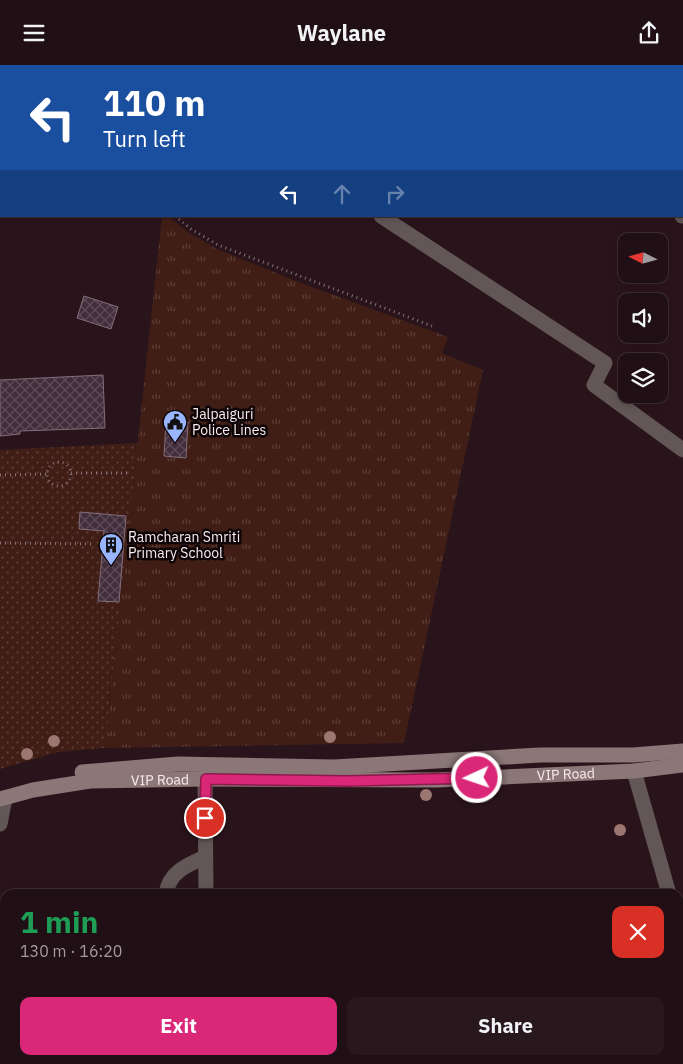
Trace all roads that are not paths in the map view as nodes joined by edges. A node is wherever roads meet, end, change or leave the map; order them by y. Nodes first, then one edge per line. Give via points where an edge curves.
1 (383, 217) edge
2 (683, 450) edge
3 (683, 751) edge
4 (683, 765) edge
5 (634, 771) junction
6 (205, 772) junction
7 (2, 795) edge
8 (0, 824) edge
9 (205, 857) junction
10 (168, 889) edge
11 (206, 889) edge
12 (668, 889) edge

1 - 2 street via 605,363 594,385
3 - 6 street, VIP Road
4 - 5 street, VIP Road
5 - 6 street, VIP Road via 347,781
5 - 12 street
6 - 7 street, VIP Road via 90,781
6 - 9 street
7 - 8 street
9 - 10 street via 178,871 171,878
9 - 11 street

